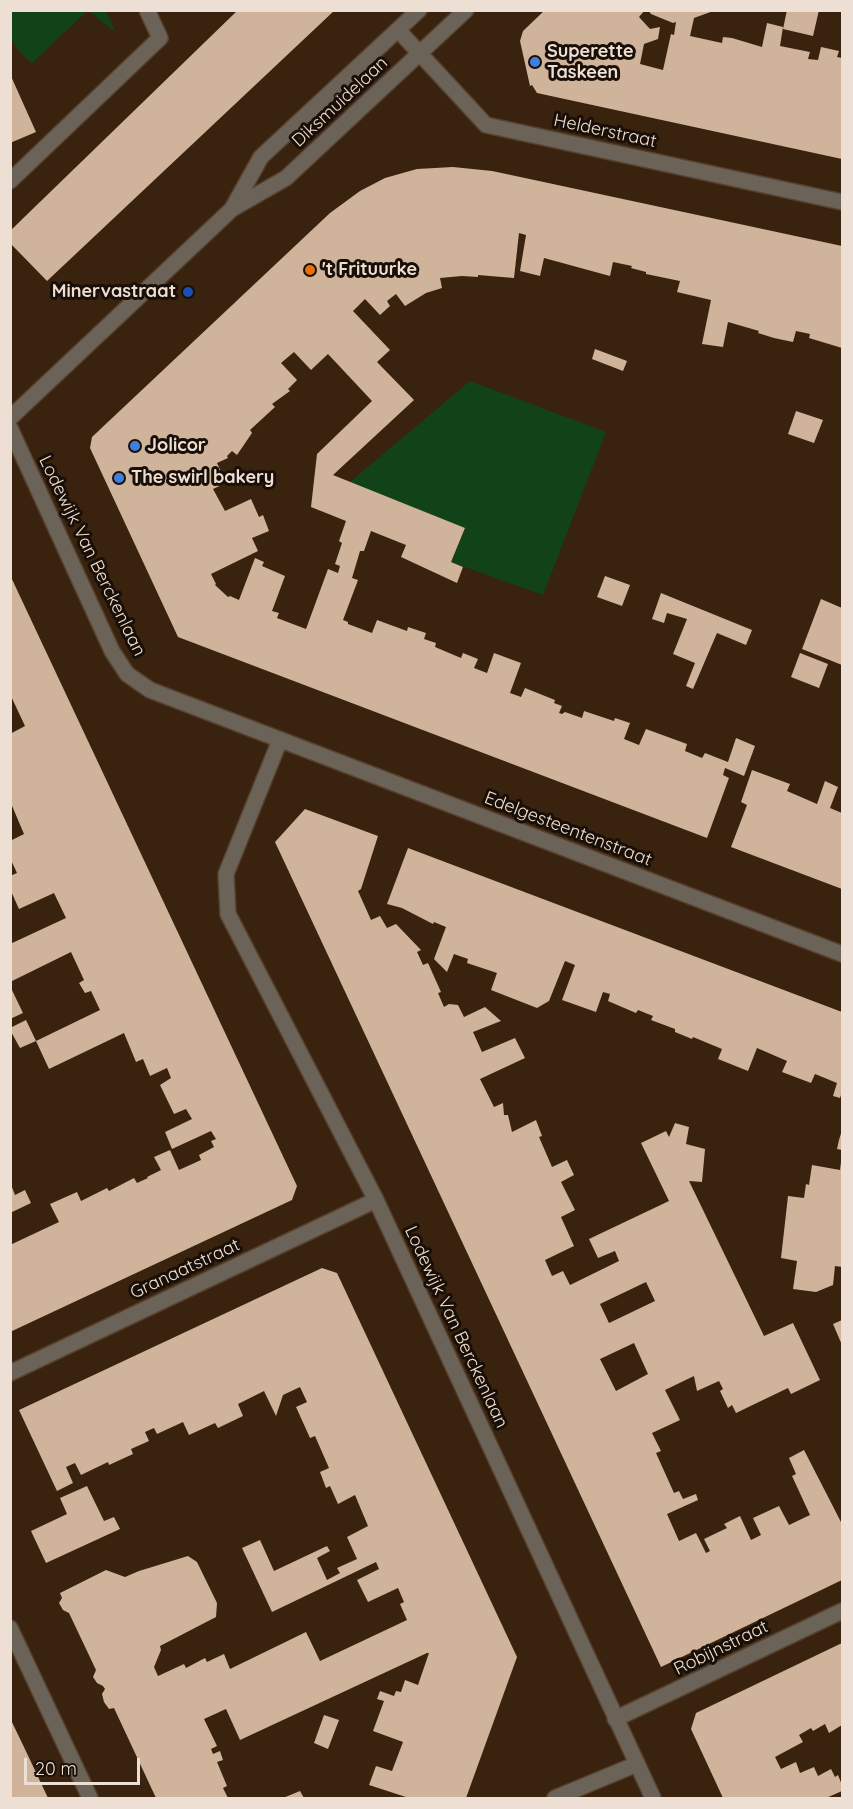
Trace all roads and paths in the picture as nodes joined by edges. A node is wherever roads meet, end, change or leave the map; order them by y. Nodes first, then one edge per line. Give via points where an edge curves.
1 (147, 10) edge
2 (419, 10) edge
3 (466, 10) edge
4 (398, 30) junction
5 (420, 54) junction
6 (10, 181) edge
7 (843, 202) edge
8 (232, 209) junction
9 (10, 418) edge
10 (10, 428) edge
11 (150, 690) joint
12 (280, 740) junction
13 (843, 954) edge
14 (376, 1200) junction
15 (10, 1374) edge
16 (843, 1611) edge
17 (10, 1628) edge
18 (615, 1719) junction
19 (637, 1764) junction
20 (90, 1798) edge
21 (555, 1798) edge
22 (653, 1798) edge

1 - 6 street via 160,38
2 - 4 street, Diksmuidelaan
3 - 5 street, Diksmuidelaan
4 - 5 street, Helderstraat
4 - 8 street, Diksmuidelaan via 261,157
5 - 7 street, Helderstraat via 486,125
5 - 8 street, Diksmuidelaan via 286,178
8 - 9 street, Diksmuidelaan
10 - 11 street, Lodewijk Van Berckenlaan via 112,651 127,674
11 - 12 street, Edelgesteentenstraat
12 - 13 street, Edelgesteentenstraat
12 - 14 street, Lodewijk Van Berckenlaan via 226,874 228,914
14 - 15 street, Granaatstraat
14 - 18 street, Lodewijk Van Berckenlaan
16 - 18 street, Robijnstraat
17 - 20 street
18 - 19 street, Lodewijk Van Berckenlaan
19 - 21 street
19 - 22 street, Lodewijk Van Berckenlaan

